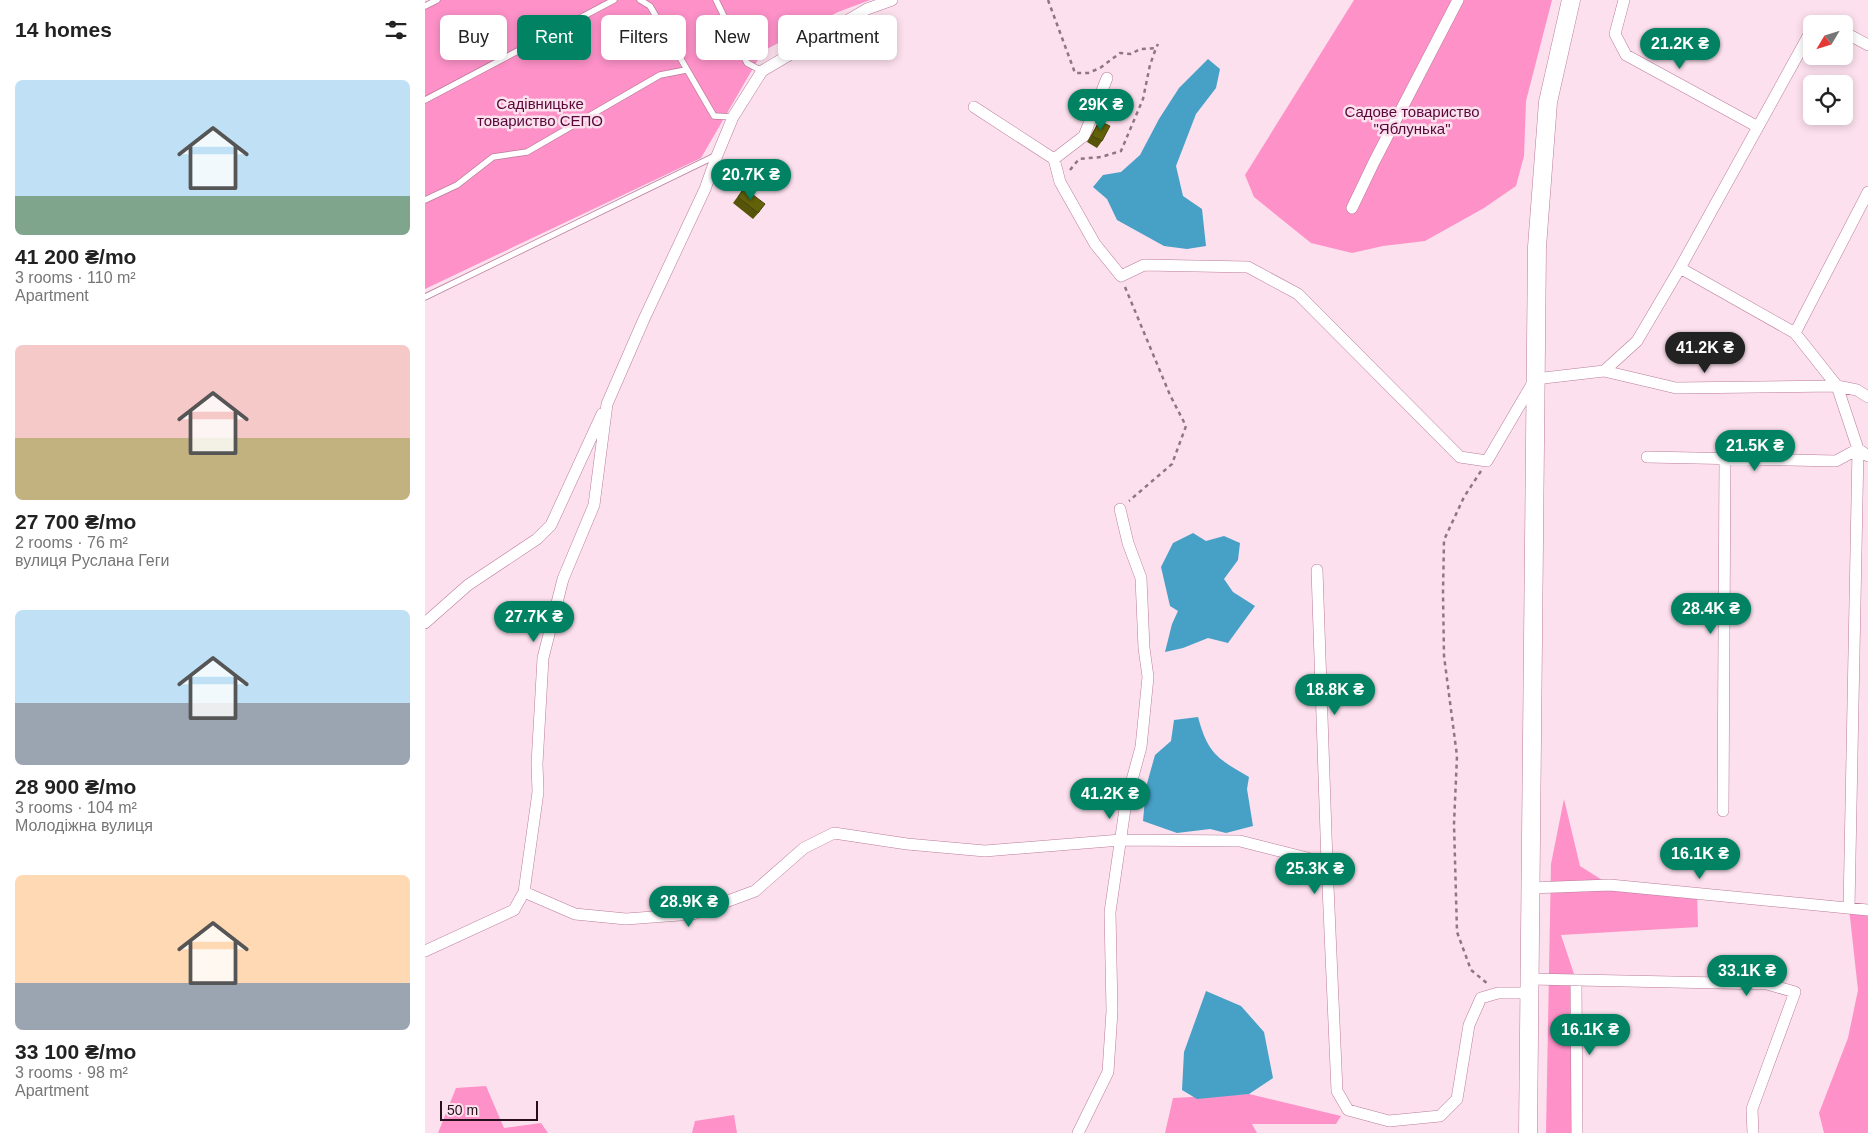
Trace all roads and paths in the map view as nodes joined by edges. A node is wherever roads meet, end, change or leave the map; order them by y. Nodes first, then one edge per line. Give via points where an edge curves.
1 (437, 0) edge
2 (613, 0) edge
3 (640, 0) edge
4 (716, 0) edge
5 (892, 0) edge
6 (1047, 0) edge
7 (1459, 0) edge
8 (1571, 0) edge
9 (1624, 0) edge
10 (425, 6) edge
11 (1853, 37) edge
12 (1158, 44) dead end
13 (1803, 45) edge
14 (1868, 45) edge
15 (1156, 48) junction
16 (686, 70) junction
17 (762, 71) junction
18 (1107, 78) dead end
19 (425, 100) edge
20 (975, 107) dead end
21 (733, 117) junction
22 (1758, 127) junction
23 (717, 155) junction
24 (1054, 159) junction
25 (1060, 182) junction
26 (1868, 192) edge
27 (425, 200) edge
28 (1352, 208) dead end
29 (1680, 268) junction
30 (1121, 276) junction
31 (425, 297) edge
32 (1795, 333) junction
33 (1604, 371) junction
34 (1535, 379) junction
35 (1837, 386) junction
36 (1868, 397) edge
37 (607, 404) junction
38 (1863, 452) edge
39 (1647, 457) dead end
40 (1725, 459) junction
41 (1487, 461) junction
42 (1120, 509) joint
43 (1317, 570) dead end
44 (425, 624) edge
45 (1723, 811) dead end
46 (1121, 840) junction
47 (1327, 862) junction
48 (1530, 888) junction
49 (524, 892) junction
50 (1849, 908) junction
51 (1868, 910) edge
52 (425, 950) edge
53 (1576, 980) junction
54 (1530, 986) junction
55 (1498, 992) junction
56 (1078, 1133) edge
57 (1528, 1133) edge
58 (1577, 1133) edge
59 (1753, 1133) edge

1 - 10 lane
2 - 19 lane
3 - 16 lane via 650,6
4 - 17 lane via 747,62
5 - 17 street via 867,9
6 - 15 path via 1075,73 1088,73 1100,68 1120,53 1131,54 1140,49
7 - 28 street
8 - 34 main road via 1548,102 1537,247
9 - 22 street via 1615,34 1626,55
11 - 14 street
12 - 15 path
13 - 22 street
15 - 25 path via 1143,99 1121,151 1079,159
16 - 21 lane via 714,116
16 - 27 lane via 660,75 527,152 493,157 457,184
17 - 21 street
18 - 24 street via 1084,136
20 - 24 street
21 - 23 street
22 - 29 street
23 - 31 lane
23 - 37 street via 705,189
24 - 25 street
25 - 30 street via 1095,244
26 - 32 street
29 - 32 street
29 - 33 street via 1637,341
30 - 41 street via 1145,265 1248,267 1298,294 1460,457
30 - 42 path via 1169,395 1186,426 1172,464
32 - 35 street
33 - 34 street
33 - 35 street via 1676,388
34 - 41 street
34 - 48 main road
35 - 36 street via 1857,390
35 - 38 street
37 - 44 street via 551,525 537,539 468,585
37 - 49 street via 594,505 563,579 543,658 537,792
38 - 40 street via 1836,461
38 - 50 street
39 - 40 street
40 - 45 street
41 - 55 path via 1464,497 1443,540 1444,656 1457,756 1454,824 1457,932 1471,970
42 - 46 street via 1128,544 1141,578 1148,677 1141,747 1126,802
43 - 47 street
46 - 47 street via 1240,841
46 - 49 street via 985,851 834,833 804,848 755,891 693,914 627,919 575,914
46 - 56 street via 1110,912 1112,1011 1108,1072
47 - 55 street via 1337,1091 1348,1110 1389,1121 1439,1116 1457,1099 1469,1025 1481,998
48 - 50 street via 1609,885
48 - 54 main road
49 - 52 street via 514,910
50 - 51 street
53 - 54 street
53 - 58 street
53 - 59 street via 1767,984 1795,992 1752,1108
54 - 55 street
54 - 57 main road

